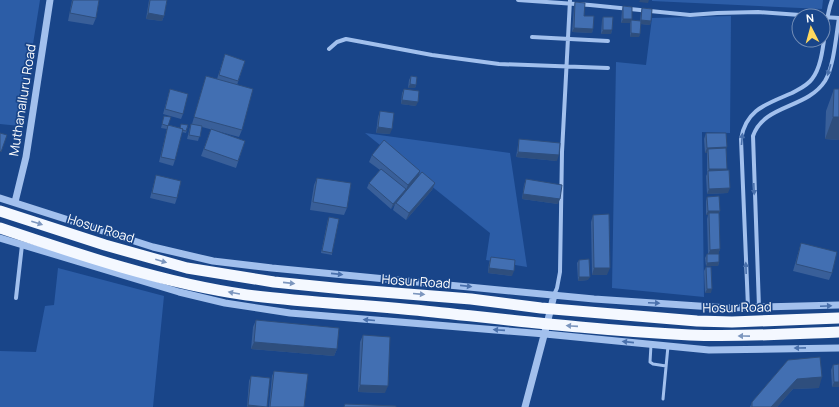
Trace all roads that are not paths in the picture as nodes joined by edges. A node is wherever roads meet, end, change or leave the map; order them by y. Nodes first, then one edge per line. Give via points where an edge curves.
1 (50, 0) edge
2 (518, 0) edge
3 (832, 0) edge
4 (570, 2) edge
5 (791, 14) edge
6 (839, 18) edge
7 (532, 37) dead end
8 (568, 39) junction
9 (608, 41) dead end
10 (329, 49) dead end
11 (567, 65) junction
12 (608, 68) dead end
13 (0, 198) edge
14 (15, 202) junction
15 (0, 210) edge
16 (0, 228) edge
17 (0, 238) edge
18 (22, 245) junction
19 (554, 295) junction
20 (16, 298) dead end
21 (839, 305) edge
22 (748, 307) junction
23 (759, 307) junction
24 (550, 309) junction
25 (839, 318) edge
26 (546, 329) junction
27 (839, 332) edge
28 (651, 345) junction
29 (668, 346) junction
30 (839, 348) edge
31 (666, 366) junction
32 (663, 399) dead end
33 (525, 407) edge

1 - 14 street, Muthanalluru Road via 26,157
2 - 4 street
22 -> 3 street via 742,133 747,121 760,107 800,89 812,79 819,65
4 - 5 street via 690,15 758,12
4 - 8 street
6 -> 23 street via 830,68 821,86 805,99 766,117 757,126 753,136
7 - 8 street
8 - 9 street
8 - 11 street
10 - 11 street via 346,39 499,64
11 - 12 street
11 - 19 street via 562,152 560,272
13 - 14 street
14 -> 19 street via 153,247 213,260 279,269
15 -> 24 highway, Hosur Road via 105,245 187,268 328,288 471,299
26 -> 16 highway via 432,311 308,302 214,289 116,265
17 - 18 street
18 - 20 street
26 -> 18 street via 290,313 224,303
19 -> 22 street via 728,308
19 - 24 street
23 -> 21 street
22 - 23 street
24 - 25 highway, Hosur Road via 697,322
24 - 26 street
27 -> 26 highway via 751,336
28 -> 26 street
26 - 33 street
28 - 29 street
28 - 31 lane via 650,362
30 -> 29 street via 709,350
29 - 31 lane
31 - 32 lane

